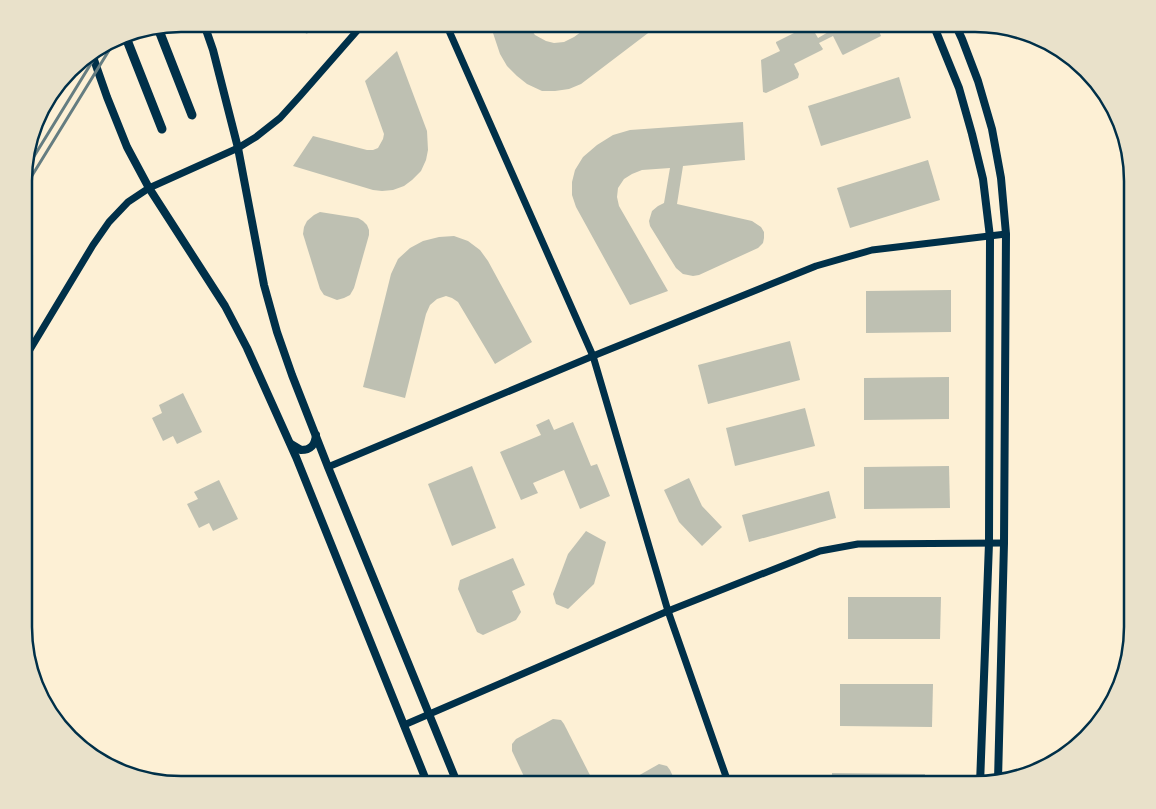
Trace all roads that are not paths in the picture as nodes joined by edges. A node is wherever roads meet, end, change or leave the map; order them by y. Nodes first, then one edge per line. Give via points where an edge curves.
1 (207, 33) edge
2 (355, 33) edge
3 (450, 33) edge
4 (937, 33) edge
5 (959, 33) edge
6 (160, 34) edge
7 (129, 42) edge
8 (94, 61) edge
9 (192, 115) dead end
10 (162, 129) dead end
11 (238, 148) junction
12 (149, 188) junction
13 (1006, 234) junction
14 (990, 237) junction
15 (32, 346) edge
16 (593, 356) junction
17 (316, 435) junction
18 (290, 443) junction
19 (328, 467) junction
20 (989, 543) junction
21 (1004, 543) junction
22 (668, 611) junction
23 (429, 714) junction
24 (404, 725) junction
25 (998, 775) edge
26 (424, 776) edge
27 (454, 776) edge
28 (726, 776) edge
29 (980, 776) edge

1 - 11 main road
2 - 11 street via 280,118
3 - 16 street
4 - 14 main road via 972,134 983,179
5 - 13 main road via 992,129
6 - 9 highway
7 - 10 highway
8 - 12 main road via 127,147
11 - 12 street
11 - 17 main road via 277,332
12 - 15 street via 128,202 109,222
12 - 18 main road via 225,306
13 - 14 street
13 - 21 main road
14 - 16 street via 872,250 816,266
14 - 20 main road
16 - 19 street
16 - 22 street
17 - 18 main road via 314,444 304,450
17 - 19 main road
18 - 24 main road
19 - 23 main road
20 - 21 street
20 - 22 street via 858,544 820,551
20 - 29 main road
21 - 25 main road
22 - 23 street
22 - 28 street
23 - 24 street
23 - 27 main road
24 - 26 main road

